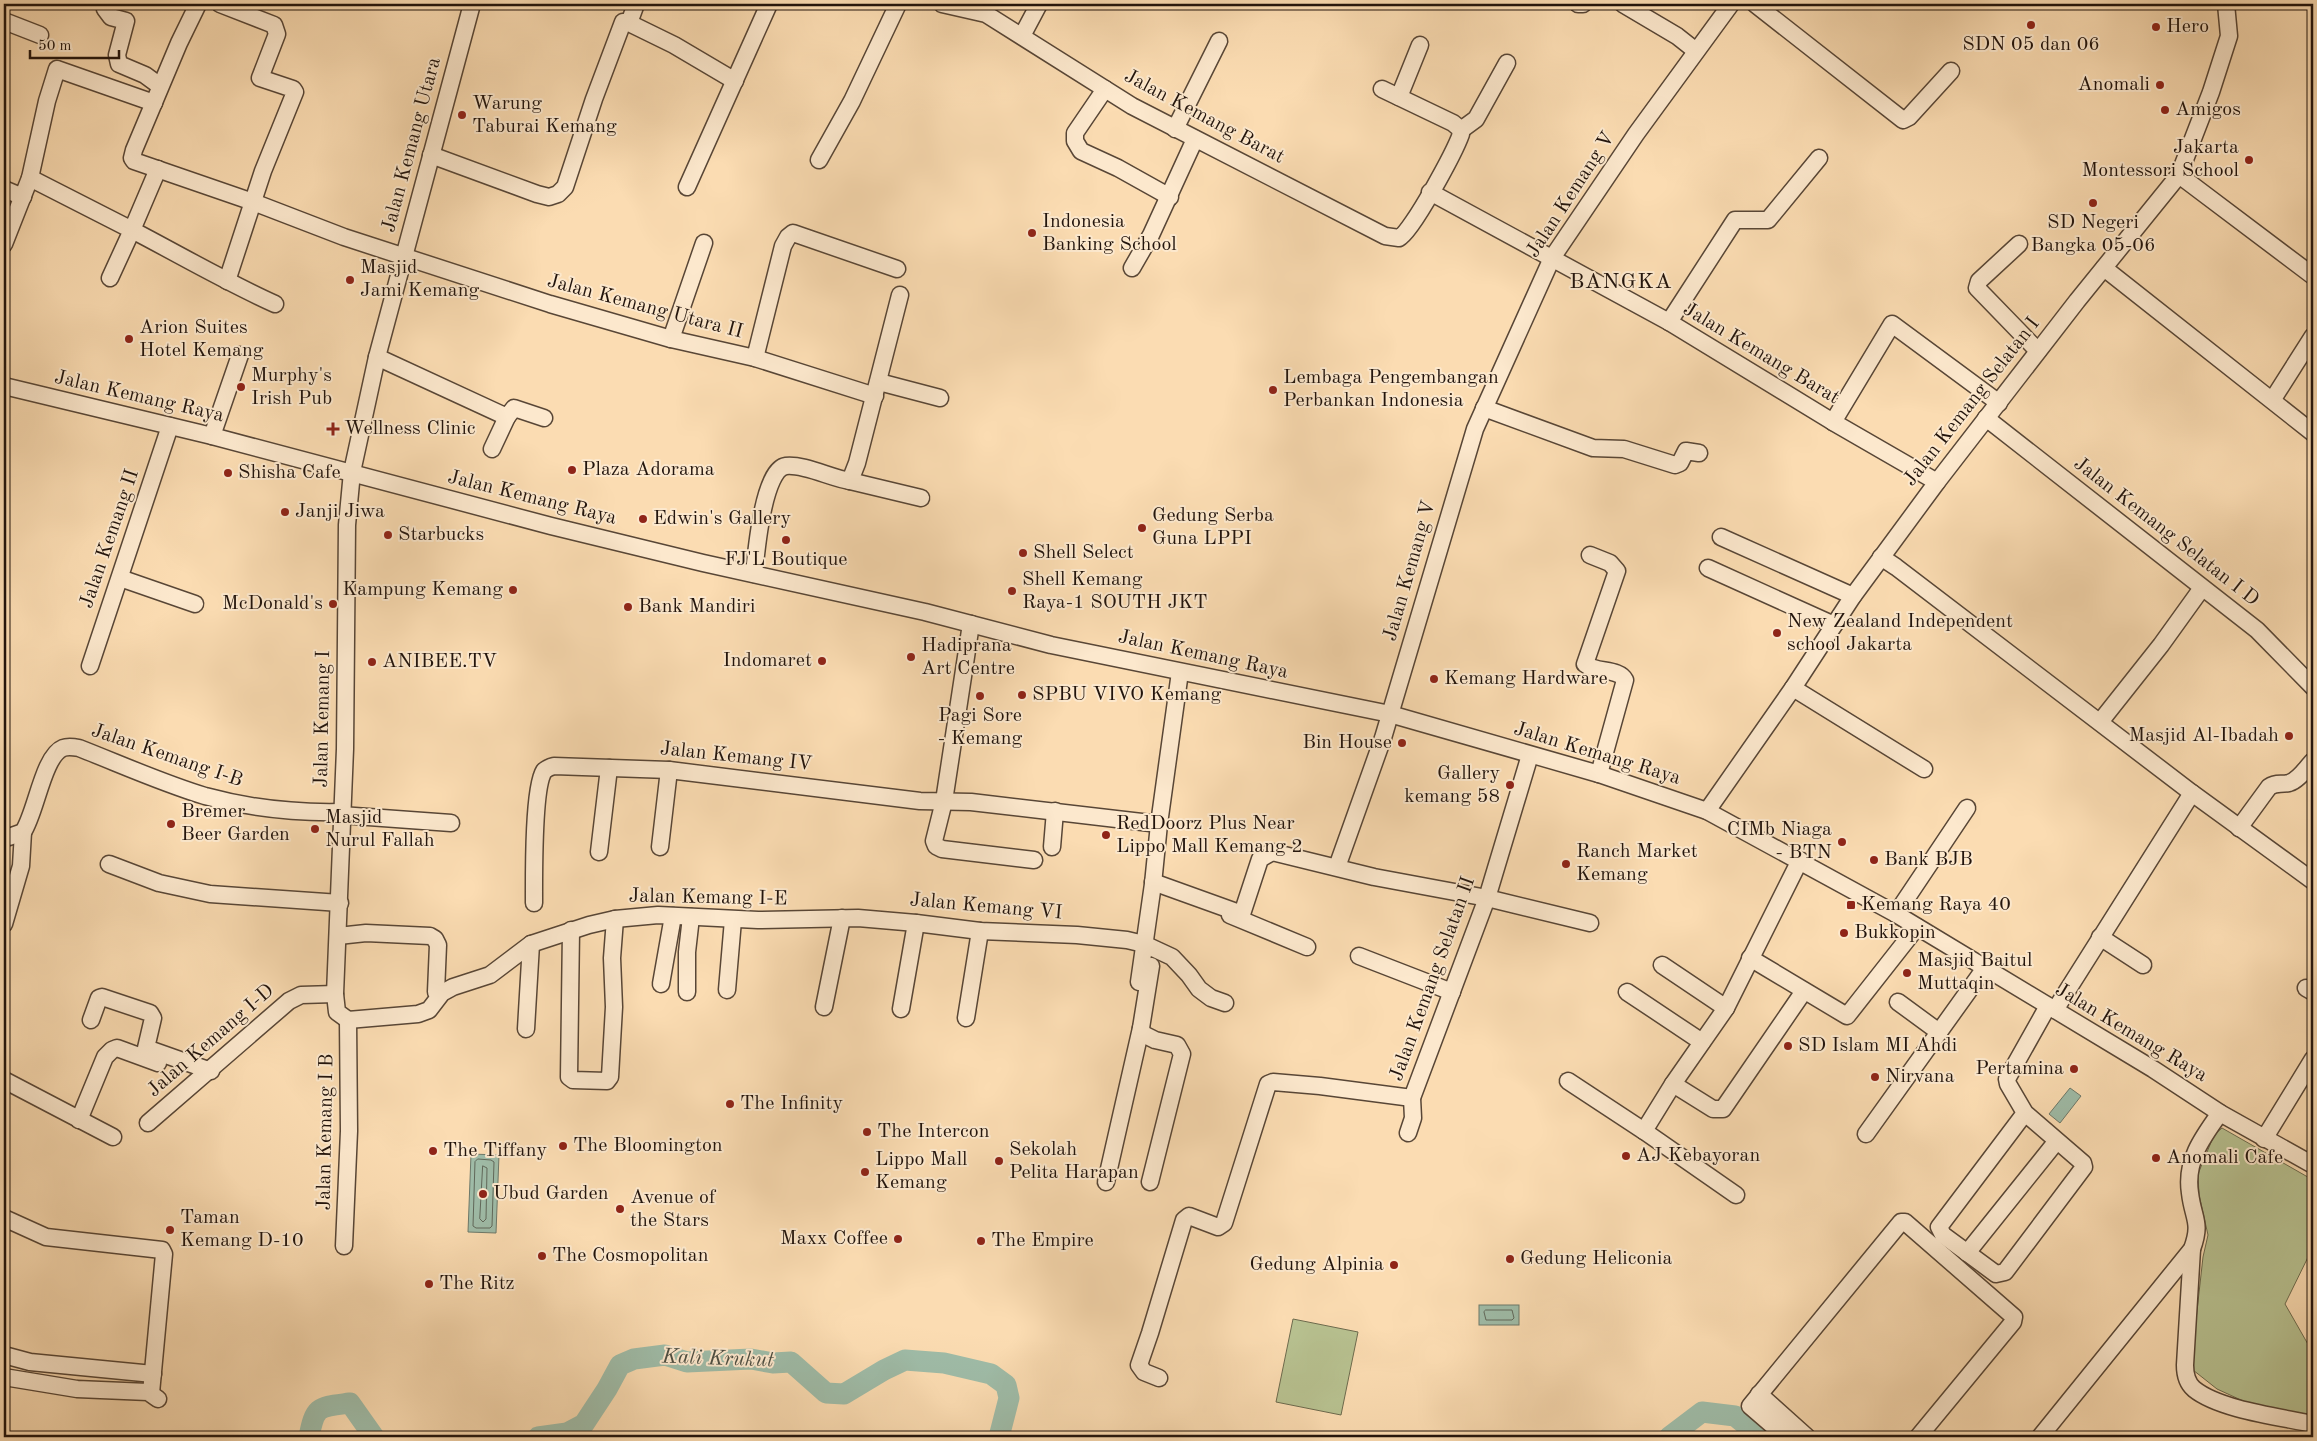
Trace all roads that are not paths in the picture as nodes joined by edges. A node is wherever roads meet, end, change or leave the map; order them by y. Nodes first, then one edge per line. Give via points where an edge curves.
1 (108, 4) edge
2 (198, 4) edge
3 (220, 4) edge
4 (472, 4) edge
5 (636, 4) edge
6 (769, 4) edge
7 (898, 4) edge
8 (942, 4) edge
9 (1039, 4) edge
10 (1578, 4) edge
11 (1584, 4) edge
12 (1623, 4) edge
13 (1731, 4) edge
14 (1755, 4) edge
15 (2226, 4) edge
16 (4, 21) edge
17 (628, 22) junction
18 (40, 35) dead end
19 (1022, 36) junction
20 (1219, 41) dead end
21 (1420, 45) dead end
22 (1696, 51) junction
23 (1507, 63) dead end
24 (1951, 71) dead end
25 (734, 81) junction
26 (160, 86) junction
27 (1105, 89) junction
28 (1382, 89) dead end
29 (1399, 97) junction
30 (154, 103) junction
31 (1175, 128) junction
32 (1461, 130) junction
33 (1195, 139) junction
34 (431, 155) junction
35 (1819, 158) dead end
36 (820, 160) dead end
37 (158, 169) junction
38 (2179, 175) junction
39 (30, 178) junction
40 (687, 188) dead end
41 (4, 189) edge
42 (1430, 192) junction
43 (23, 197) junction
44 (1170, 197) junction
45 (253, 202) junction
46 (132, 230) junction
47 (704, 243) dead end
48 (4, 244) edge
49 (2019, 244) dead end
50 (404, 257) junction
51 (1552, 258) junction
52 (1132, 268) dead end
53 (2104, 268) junction
54 (897, 270) dead end
55 (2313, 276) edge
56 (110, 278) dead end
57 (227, 280) junction
58 (900, 294) dead end
59 (275, 304) dead end
60 (1669, 322) junction
61 (2313, 336) edge
62 (671, 339) junction
63 (2038, 351) junction
64 (240, 355) dead end
65 (377, 356) junction
66 (755, 358) junction
67 (4, 386) edge
68 (877, 389) junction
69 (940, 398) dead end
70 (2273, 399) junction
71 (1999, 403) junction
72 (1484, 408) junction
73 (508, 417) junction
74 (544, 418) dead end
75 (1986, 418) junction
76 (1833, 422) junction
77 (170, 426) junction
78 (2313, 433) edge
79 (212, 436) junction
80 (492, 449) dead end
81 (1699, 453) dead end
82 (352, 472) junction
83 (850, 481) junction
84 (1937, 482) junction
85 (921, 498) dead end
86 (1721, 537) dead end
87 (1590, 555) dead end
88 (1881, 558) junction
89 (1708, 568) dead end
90 (754, 574) junction
91 (120, 578) junction
92 (2202, 588) junction
93 (1853, 596) junction
94 (195, 604) dead end
95 (971, 624) junction
96 (1834, 625) junction
97 (90, 666) dead end
98 (1180, 672) junction
99 (2313, 687) edge
100 (1794, 688) junction
101 (1390, 714) junction
102 (2100, 722) junction
103 (1530, 754) junction
104 (2313, 761) edge
105 (609, 768) junction
106 (1924, 769) dead end
107 (669, 770) junction
108 (1599, 774) junction
109 (2192, 793) junction
110 (944, 801) junction
111 (1967, 808) dead end
112 (1055, 811) junction
113 (1707, 811) junction
114 (341, 814) junction
115 (451, 823) dead end
116 (1159, 824) junction
117 (2239, 828) junction
118 (23, 832) junction
119 (4, 836) edge
120 (660, 847) dead end
121 (1052, 847) dead end
122 (600, 852) dead end
123 (1034, 860) dead end
124 (1800, 860) junction
125 (109, 864) dead end
126 (1337, 867) junction
127 (2313, 881) edge
128 (1153, 883) junction
129 (1487, 898) junction
130 (340, 903) junction
131 (534, 903) dead end
132 (1896, 914) junction
133 (673, 916) junction
134 (691, 917) junction
135 (842, 918) junction
136 (614, 919) junction
137 (824, 919) joint
138 (733, 920) junction
139 (916, 923) junction
140 (1590, 923) dead end
141 (4, 924) edge
142 (1918, 927) junction
143 (571, 930) junction
144 (980, 931) junction
145 (338, 936) junction
146 (2100, 937) junction
147 (531, 944) junction
148 (1147, 945) junction
149 (1307, 947) dead end
150 (1359, 956) dead end
151 (1750, 958) junction
152 (1662, 965) dead end
153 (2143, 965) dead end
154 (1985, 968) junction
155 (1139, 982) dead end
156 (662, 984) dead end
157 (727, 990) dead end
158 (1804, 991) junction
159 (436, 992) dead end
160 (687, 992) dead end
161 (1452, 992) junction
162 (1627, 992) dead end
163 (335, 994) junction
164 (1898, 1002) dead end
165 (1225, 1003) dead end
166 (824, 1007) dead end
167 (1726, 1008) junction
168 (2051, 1008) junction
169 (901, 1009) dead end
170 (966, 1018) dead end
171 (91, 1020) dead end
172 (348, 1020) junction
173 (526, 1028) dead end
174 (1141, 1028) junction
175 (1939, 1032) junction
176 (1702, 1042) junction
177 (2313, 1059) edge
178 (206, 1075) junction
179 (4, 1080) edge
180 (1568, 1081) dead end
181 (1673, 1084) junction
182 (1412, 1098) junction
183 (2025, 1112) junction
184 (2220, 1112) junction
185 (79, 1120) junction
186 (148, 1123) dead end
187 (1408, 1132) dead end
188 (1644, 1132) junction
189 (1866, 1134) dead end
190 (113, 1138) dead end
191 (2264, 1139) junction
192 (2056, 1142) junction
193 (2313, 1165) edge
194 (1106, 1182) dead end
195 (1150, 1182) dead end
196 (1736, 1195) dead end
197 (4, 1218) edge
198 (344, 1246) dead end
199 (2192, 1249) junction
200 (1967, 1253) junction
201 (4, 1354) edge
202 (153, 1374) junction
203 (4, 1377) edge
204 (1159, 1378) dead end
205 (1754, 1400) junction
206 (2313, 1424) edge
207 (1786, 1437) edge
208 (1808, 1437) edge
209 (1918, 1437) edge
210 (2040, 1437) edge

1 - 26 street via 105,9 111,17 126,21 117,55 119,64 145,75
2 - 26 street
3 - 45 street via 274,25 277,34 260,78 294,90
4 - 34 street, Jalan Kemang Utara
5 - 17 street
6 - 25 street
7 - 36 street
8 - 19 street, Jalan Kemang Barat via 986,14
9 - 19 street
10 - 11 street
12 - 22 street
13 - 22 street, Jalan Kemang V
14 - 24 street via 1903,120
15 - 38 street, Jalan Kemang Selatan I via 2229,36
16 - 18 street
17 - 25 street
17 - 34 street via 621,25 571,174 558,194 549,197 537,194
19 - 27 street, Jalan Kemang Barat
20 - 31 street
21 - 29 street
22 - 51 street, Jalan Kemang V
23 - 32 street via 1476,119
25 - 40 street
26 - 30 street
27 - 31 street, Jalan Kemang Barat
27 - 44 street via 1076,134 1077,146
28 - 29 street
29 - 32 street
30 - 37 street, Jalan Kemang Utara II via 132,158
30 - 39 street via 57,70
31 - 33 street, Jalan Kemang Barat
32 - 42 street, Jalan Kemang Barat
33 - 42 street, Jalan Kemang Barat via 1390,237 1402,236
33 - 44 street
34 - 50 street, Jalan Kemang Utara
35 - 60 street via 1768,220 1735,220
37 - 45 street, Jalan Kemang Utara II
37 - 46 street
38 - 53 street, Jalan Kemang Selatan I
38 - 55 street
39 - 43 street
39 - 46 street
41 - 43 street
42 - 51 street, Jalan Kemang Barat
43 - 48 street
44 - 52 street
45 - 50 street, Jalan Kemang Utara II
45 - 57 street
46 - 56 street
46 - 57 street
47 - 62 street
49 - 63 street via 1979,281 1977,288
50 - 62 street, Jalan Kemang Utara II
50 - 65 street, Jalan Kemang Utara
51 - 60 street, Jalan Kemang Barat
51 - 72 street, Jalan Kemang V
53 - 63 street, Jalan Kemang Selatan I
53 - 70 street
54 - 66 street via 793,233 783,246
57 - 59 street
58 - 68 street
60 - 76 street, Jalan Kemang Barat
61 - 70 street
62 - 66 street, Jalan Kemang Utara II
63 - 71 street, Jalan Kemang Selatan I
64 - 79 street
65 - 73 street
65 - 82 street, Jalan Kemang Utara
66 - 68 street, Jalan Kemang Utara II
67 - 77 street, Jalan Kemang Raya
68 - 69 street, Jalan Kemang Utara II
68 - 83 street
70 - 78 street
71 - 75 street, Jalan Kemang Selatan I
71 - 76 street via 1892,324
72 - 81 street via 1599,449 1624,449 1675,464 1680,463 1686,451
72 - 101 street, Jalan Kemang V via 1467,454
73 - 74 street via 514,408
73 - 80 street
75 - 84 street, Jalan Kemang Selatan I
75 - 92 street, Jalan Kemang Selatan I D
76 - 84 street, Jalan Kemang Barat
77 - 79 street, Jalan Kemang Raya
77 - 91 street, Jalan Kemang II
79 - 82 street, Jalan Kemang Raya
82 - 90 street, Jalan Kemang Raya via 551,526
82 - 114 street, Jalan Kemang I via 347,525 345,750
83 - 85 street
83 - 90 street via 794,466 778,469 772,478 762,516
84 - 88 street, Jalan Kemang Selatan I
86 - 93 street
87 - 108 street via 1610,563 1617,571 1586,664 1625,680
88 - 93 street, Jalan Kemang Selatan I
88 - 102 street
89 - 96 street
90 - 95 street, Jalan Kemang Raya
91 - 94 street
91 - 97 street, Jalan Kemang II
92 - 99 street, Jalan Kemang Selatan I D via 2258,630
92 - 102 street
93 - 96 street, Jalan Kemang Selatan I
95 - 98 street, Jalan Kemang Raya via 1051,645
95 - 110 street
96 - 100 street, Jalan Kemang Selatan I
98 - 101 street, Jalan Kemang Raya
98 - 116 street
100 - 106 street
100 - 113 street, Jalan Kemang Selatan I
101 - 103 street, Jalan Kemang Raya
101 - 126 street, Jalan Kemang V
102 - 109 street
103 - 108 street, Jalan Kemang Raya
103 - 129 street, Jalan Kemang Selatan II
104 - 117 street via 2296,779 2269,787
105 - 107 street, Jalan Kemang IV
105 - 122 street
105 - 131 street, Jalan Kemang IV via 554,766 543,774 536,814
107 - 110 street, Jalan Kemang IV via 920,801
107 - 120 street
108 - 113 street, Jalan Kemang Raya
109 - 117 street
109 - 146 street
110 - 112 street, Jalan Kemang IV
110 - 123 street via 935,831 936,846
111 - 132 street
112 - 116 street, Jalan Kemang IV
112 - 121 street
113 - 124 street, Jalan Kemang Raya
114 - 115 street
114 - 118 street, Jalan Kemang I-B via 240,804 185,790 71,747 63,748 50,761
114 - 130 street, Jalan Kemang I
116 - 128 street
117 - 127 street
118 - 119 street
118 - 141 street via 21,866
124 - 132 street, Jalan Kemang Raya
124 - 151 street
125 - 130 street via 159,883 202,892
126 - 128 street via 1272,852 1260,859 1242,914
126 - 129 street via 1374,878
128 - 148 street
128 - 149 street
129 - 140 street
129 - 161 street, Jalan Kemang Selatan II
130 - 145 street, Jalan Kemang I
132 - 142 street, Jalan Kemang Raya
133 - 134 street, Jalan Kemang I-E
133 - 136 street, Jalan Kemang I-E via 641,915
133 - 156 street
134 - 138 street, Jalan Kemang I-E
134 - 160 street
135 - 137 street, Jalan Kemang VI
135 - 139 street, Jalan Kemang VI
135 - 166 street
136 - 143 street, Jalan Kemang I-E
136 - 143 street via 614,1007 610,1077 607,1081 573,1080 569,1077
137 - 138 street, Jalan Kemang I-E
138 - 157 street
139 - 144 street, Jalan Kemang VI
139 - 169 street
142 - 154 street, Jalan Kemang Raya
142 - 158 street via 1849,1015
143 - 147 street, Jalan Kemang I-E
144 - 148 street, Jalan Kemang VI via 1077,935
144 - 170 street
145 - 159 street via 366,933 430,936 438,945
145 - 163 street, Jalan Kemang I
146 - 153 street
146 - 168 street
147 - 172 street, Jalan Kemang I-E via 490,975 442,993 429,1010 418,1014
147 - 173 street
148 - 155 street
148 - 165 street, Jalan Kemang VI via 1172,957 1199,989
148 - 174 street via 1151,967
150 - 161 street
151 - 158 street
151 - 167 street
152 - 167 street
154 - 168 street, Jalan Kemang Raya
154 - 175 street
158 - 181 street via 1723,1109 1713,1109
161 - 182 street, Jalan Kemang Selatan II
162 - 176 street
163 - 172 street, Jalan Kemang I via 337,1012
163 - 178 street, Jalan Kemang I-D via 296,996
164 - 175 street
167 - 176 street
168 - 183 street via 2007,1079
168 - 184 street, Jalan Kemang Raya
171 - 178 street via 102,996 150,1013 153,1018 146,1048
172 - 198 street, Jalan Kemang I B via 349,1131
174 - 194 street
174 - 195 street via 1146,1037 1177,1045 1182,1054
175 - 189 street
176 - 181 street
177 - 191 street
178 - 185 street via 117,1048 105,1057
178 - 186 street, Jalan Kemang I-D
179 - 185 street
180 - 188 street
181 - 188 street
182 - 187 street via 1413,1118
182 - 204 street, Jalan Kemang Selatan II via 1320,1086 1268,1084 1224,1223 1218,1227 1189,1216 1184,1220 1139,1365 1144,1372
183 - 192 street
183 - 200 street via 1940,1224 1943,1235
184 - 191 street, Jalan Kemang Raya
184 - 199 street via 2203,1136 2191,1164 2190,1194 2198,1232
185 - 190 street
188 - 196 street
191 - 193 street, Jalan Kemang Raya
192 - 200 street
192 - 200 street via 2083,1163 2084,1169 2005,1272 1996,1274
197 - 202 street via 46,1237 162,1250
199 - 206 street via 2185,1365 2188,1381 2194,1389 2230,1406
199 - 210 street
201 - 202 street via 30,1362
202 - 203 street via 155,1397
205 - 207 street
205 - 208 street
205 - 209 street via 1900,1222 1904,1222 2014,1317

